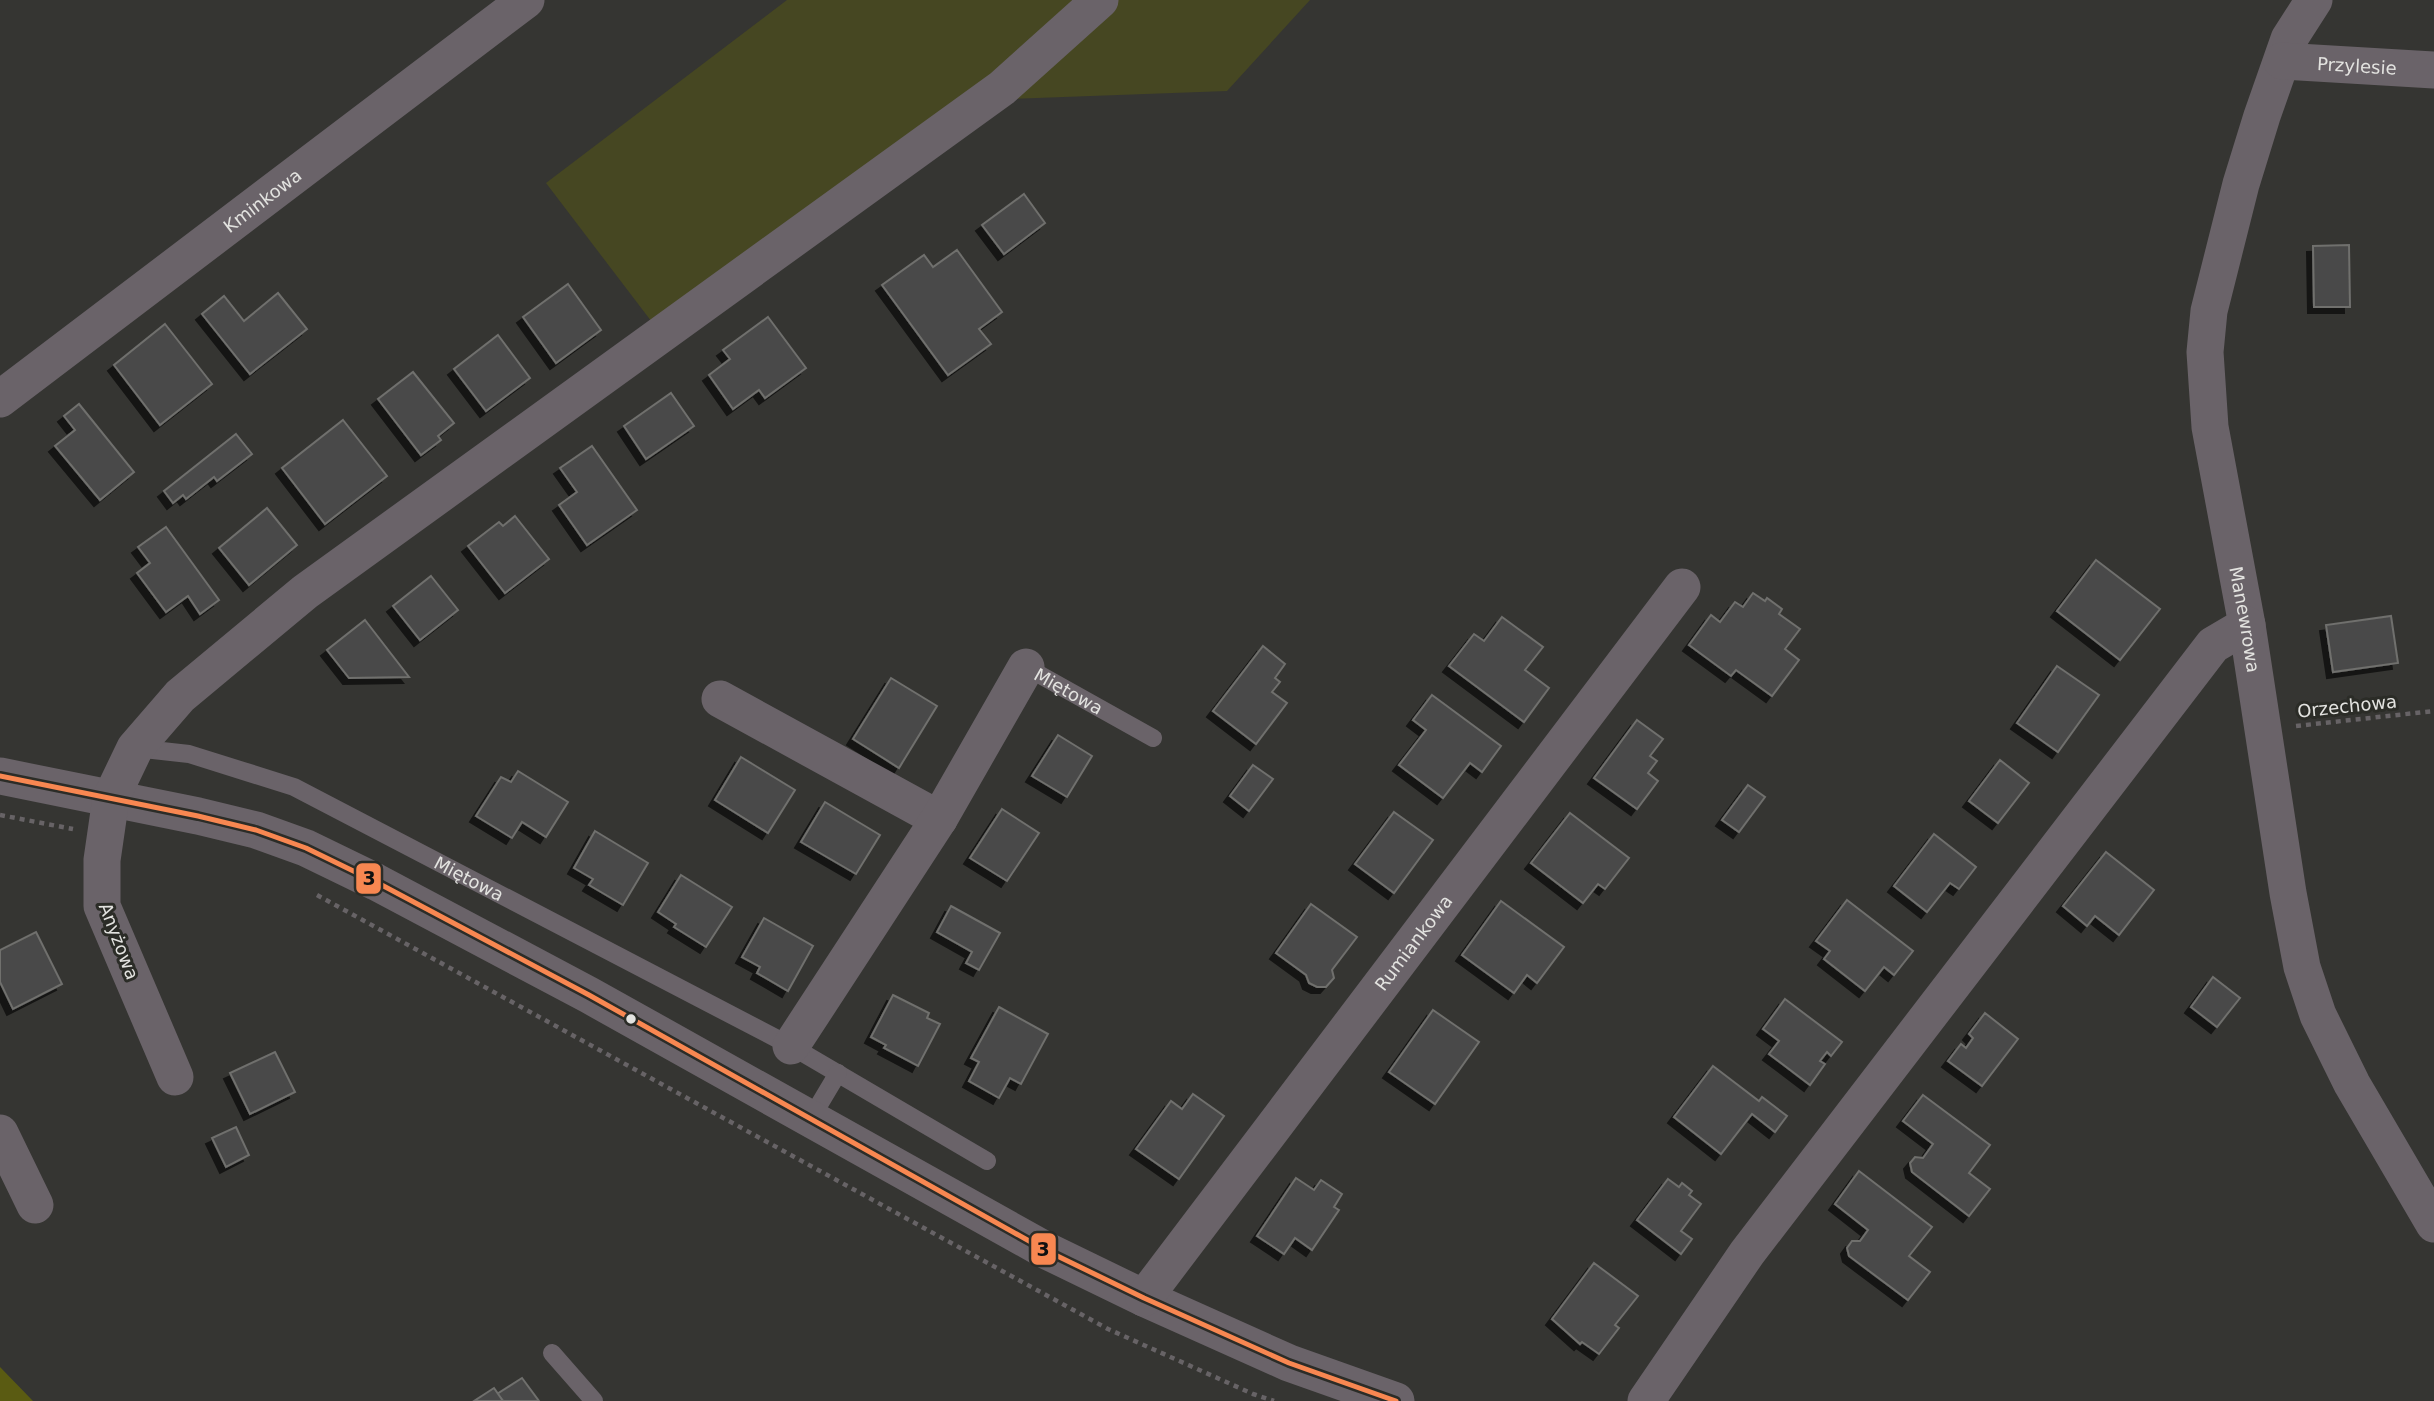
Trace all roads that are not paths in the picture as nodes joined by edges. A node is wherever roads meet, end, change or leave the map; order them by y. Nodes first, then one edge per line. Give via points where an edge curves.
1 (526, 0) edge
2 (1100, 0) edge
3 (2283, 0) edge
4 (2314, 0) edge
5 (2285, 50) junction
6 (2434, 70) edge
7 (0, 400) edge
8 (1682, 587) dead end
9 (2247, 625) junction
10 (1026, 667) joint
11 (720, 699) dead end
12 (1153, 738) dead end
13 (135, 748) junction
14 (0, 776) edge
15 (111, 798) junction
16 (939, 819) junction
17 (791, 1046) junction
18 (838, 1073) junction
19 (175, 1077) dead end
20 (810, 1120) junction
21 (0, 1133) edge
22 (987, 1161) dead end
23 (35, 1205) dead end
24 (2434, 1224) edge
25 (1144, 1298) junction
26 (552, 1353) dead end
27 (1377, 1398) edge
28 (594, 1401) edge
29 (1646, 1401) edge

1 - 7 street, Kminkowa
2 - 13 street, Anyżowa via 1002,88 304,592 180,696
3 - 5 street
4 - 5 street, Manewrowa
5 - 6 street, Przylesie
5 - 9 street, Manewrowa via 2241,184 2209,311 2205,352 2210,427
8 - 25 street, Rumiankowa
9 - 24 street, Manewrowa via 2296,942 2318,1015 2352,1084
9 - 29 street via 2213,645 1747,1253
10 - 12 lane, Miętowa
10 - 16 street, Miętowa
11 - 16 street
13 - 15 street, Anyżowa
13 - 17 lane, Miętowa via 189,754 294,787
14 - 15 street
15 - 19 street, Anyżowa via 102,860 102,906
15 - 20 street via 256,830 306,848 589,995
16 - 17 street, Miętowa
17 - 18 lane, Miętowa
18 - 20 lane
18 - 22 lane, Miętowa
20 - 25 street via 1047,1251
21 - 23 street
25 - 27 street
26 - 28 lane

